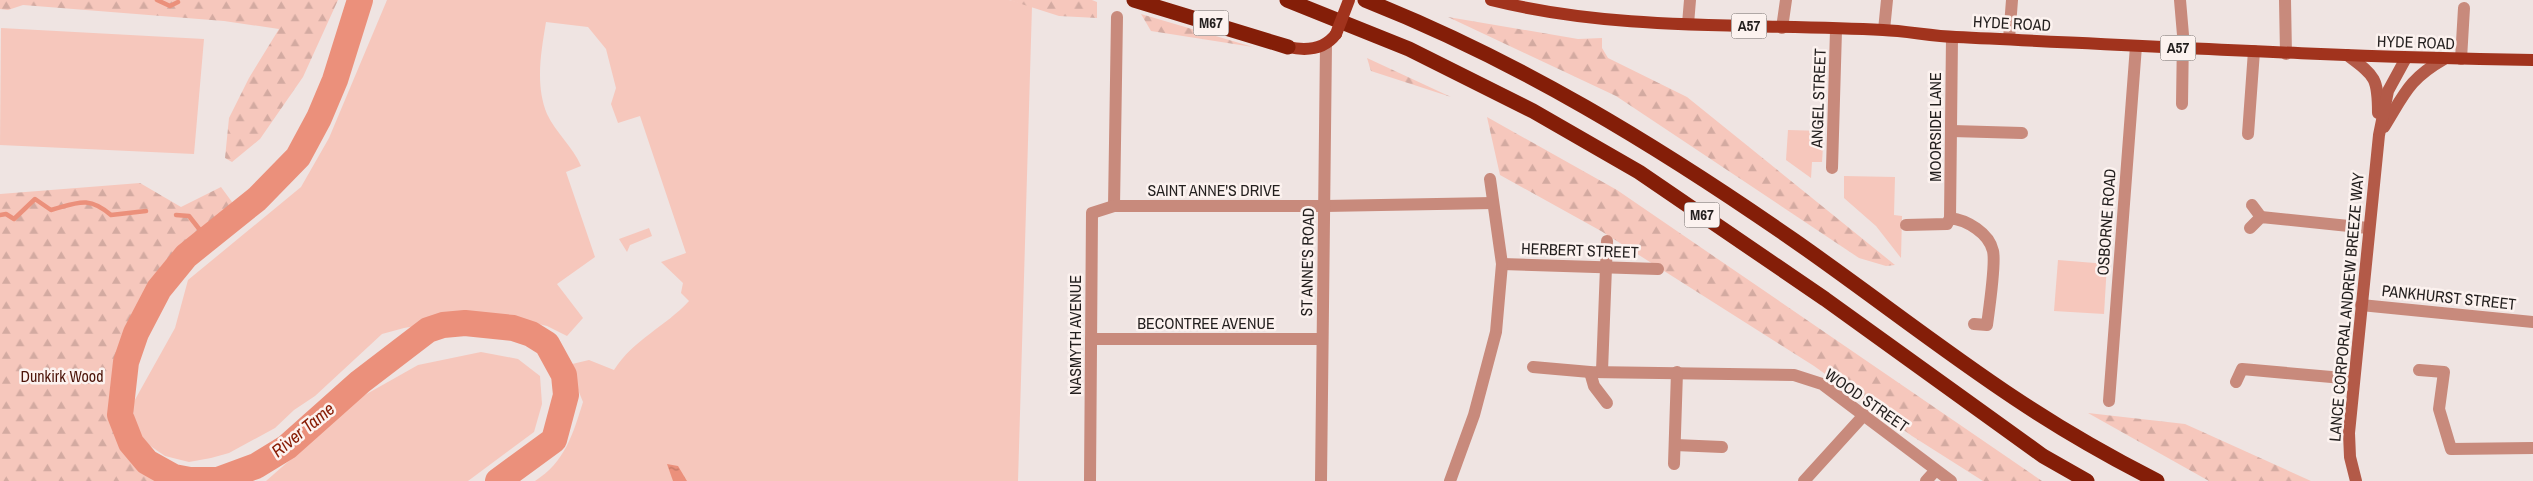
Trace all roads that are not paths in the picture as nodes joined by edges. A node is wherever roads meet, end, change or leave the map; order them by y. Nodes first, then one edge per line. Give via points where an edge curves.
1 (1134, 0) edge
2 (1287, 0) edge
3 (1349, 0) edge
4 (1365, 0) edge
5 (1491, 0) edge
6 (1690, 0) edge
7 (1786, 0) edge
8 (1887, 0) edge
9 (2012, 0) edge
10 (2180, 0) edge
11 (2285, 0) edge
12 (2464, 8) dead end
13 (1117, 17) dead end
14 (1688, 24) junction
15 (1782, 28) junction
16 (1836, 30) junction
17 (1884, 30) junction
18 (1952, 37) junction
19 (2009, 39) junction
20 (1326, 44) junction
21 (1288, 46) joint
22 (2136, 46) junction
23 (2182, 48) junction
24 (2254, 51) junction
25 (2286, 54) junction
26 (2347, 55) junction
27 (2406, 58) junction
28 (2444, 59) junction
29 (2461, 60) junction
30 (2533, 60) edge
31 (2182, 104) dead end
32 (1952, 131) junction
33 (2022, 133) dead end
34 (2248, 134) dead end
35 (2379, 135) junction
36 (1832, 168) dead end
37 (1490, 180) dead end
38 (1493, 203) junction
39 (2252, 205) dead end
40 (1114, 206) junction
41 (1325, 206) junction
42 (2261, 217) junction
43 (1950, 218) junction
44 (1906, 225) dead end
45 (2250, 228) dead end
46 (2368, 228) junction
47 (1607, 241) dead end
48 (1502, 264) junction
49 (1606, 268) junction
50 (1658, 269) dead end
51 (2361, 305) junction
52 (2533, 322) edge
53 (1974, 324) dead end
54 (1091, 339) junction
55 (1322, 339) junction
56 (2238, 357) dead end
57 (1534, 367) dead end
58 (2242, 369) junction
59 (2419, 370) dead end
60 (1596, 371) junction
61 (1677, 372) junction
62 (2354, 378) junction
63 (2236, 382) dead end
64 (2109, 401) dead end
65 (1607, 403) dead end
66 (1864, 415) junction
67 (1674, 445) junction
68 (1722, 447) dead end
69 (2533, 448) edge
70 (1674, 464) dead end
71 (1935, 471) junction
72 (1090, 481) edge
73 (1320, 481) edge
74 (1450, 481) edge
75 (1804, 481) edge
76 (1926, 481) edge
77 (1951, 481) edge
78 (2087, 481) edge
79 (2156, 481) edge
80 (2356, 481) edge

1 - 21 highway, M67
2 - 78 highway, M67 via 1409,49 1533,111 1639,172 1825,299 2043,456
3 - 20 main road, bridge via 1336,34
4 - 79 highway, M67 via 1407,16 1527,75 1660,150 2016,399
5 - 14 main road, HYDE ROAD / A57 via 1576,17
6 - 14 street
7 - 15 street
8 - 17 street
9 - 19 street
10 - 23 street
11 - 25 street
12 - 29 street
13 - 40 street
14 - 15 main road, HYDE ROAD / A57
15 - 16 main road, HYDE ROAD / A57
16 - 17 main road, HYDE ROAD / A57
16 - 36 street, ANGEL STREET
17 - 18 main road, HYDE ROAD / A57
18 - 19 main road, HYDE ROAD / A57
18 - 32 street, MOORSIDE LANE
19 - 22 main road, HYDE ROAD / A57
20 - 21 main road via 1308,50
20 - 41 street, ST ANNE'S ROAD
22 - 23 main road, HYDE ROAD / A57
22 - 64 street, OSBORNE ROAD
23 - 24 main road, HYDE ROAD / A57
23 - 31 street
24 - 25 main road, HYDE ROAD / A57
24 - 34 street
25 - 26 main road, HYDE ROAD / A57
26 - 27 main road, HYDE ROAD / A57
26 - 35 street, LANCE CORPORAL ANDREW BREEZE WAY via 2371,73 2378,87
27 - 28 main road, HYDE ROAD / A57
27 - 35 street, LANCE CORPORAL ANDREW BREEZE WAY via 2388,91
28 - 29 main road, HYDE ROAD / A57
28 - 35 street, LANCE CORPORAL ANDREW BREEZE WAY via 2411,82
29 - 30 main road, HYDE ROAD / A57
32 - 33 street
32 - 43 street, MOORSIDE LANE
35 - 46 street, LANCE CORPORAL ANDREW BREEZE WAY
37 - 38 street
38 - 41 street, SAINT ANNE'S DRIVE
38 - 48 street
39 - 42 street
40 - 41 street, SAINT ANNE'S DRIVE
40 - 54 street, NASMYTH AVENUE via 1092,214
41 - 55 street, ST ANNE'S ROAD
42 - 45 street
42 - 46 street
43 - 44 street via 1947,224
43 - 53 street via 1962,219 1984,234 1993,251 1987,325
46 - 51 street, LANCE CORPORAL ANDREW BREEZE WAY
47 - 49 street
48 - 49 street, HERBERT STREET
48 - 74 street via 1496,332 1474,415
49 - 50 street, HERBERT STREET
49 - 60 street
51 - 52 street, PANKHURST STREET
51 - 62 street, LANCE CORPORAL ANDREW BREEZE WAY
54 - 55 street, BECONTREE AVENUE
54 - 72 street, NASMYTH AVENUE
55 - 73 street, ST ANNE'S ROAD
56 - 58 street
57 - 60 street, WOOD STREET
58 - 62 street
58 - 63 street
59 - 69 street via 2444,372 2438,409 2451,449
60 - 61 street, WOOD STREET
60 - 65 street via 1594,386
61 - 66 street, WOOD STREET via 1794,375 1822,384
61 - 67 street
62 - 80 street, LANCE CORPORAL ANDREW BREEZE WAY via 2349,432 2350,457
66 - 71 street, WOOD STREET
66 - 75 street
67 - 68 street
67 - 70 street
71 - 76 street
71 - 77 street, WOOD STREET

